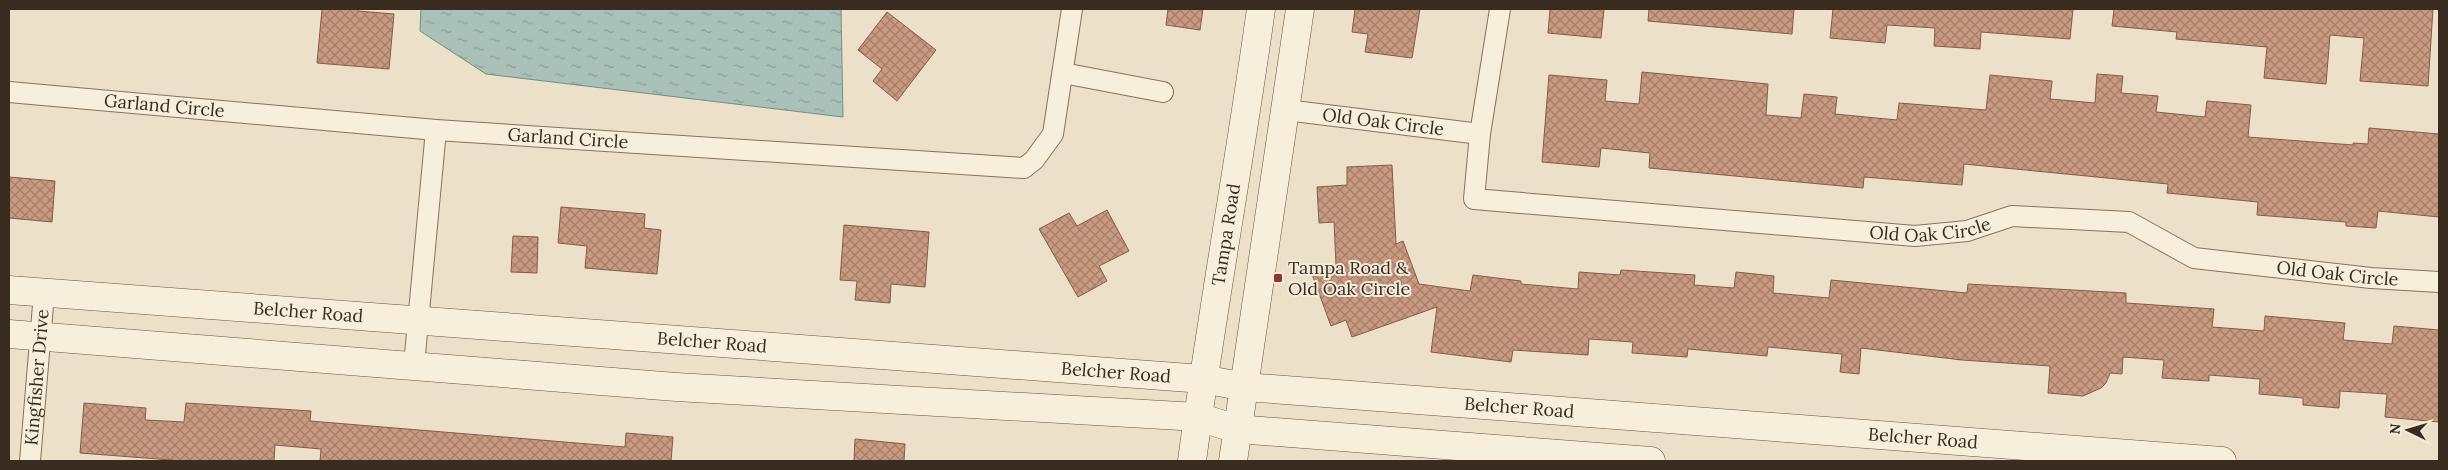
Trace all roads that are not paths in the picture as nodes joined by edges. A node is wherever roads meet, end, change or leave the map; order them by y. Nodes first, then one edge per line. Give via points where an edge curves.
1 (1072, 9) edge
2 (1261, 9) edge
3 (1300, 9) edge
4 (1500, 9) edge
5 (1063, 73) junction
6 (9, 92) edge
7 (1163, 92) dead end
8 (1286, 110) junction
9 (436, 130) junction
10 (1480, 134) junction
11 (2439, 282) edge
12 (9, 290) edge
13 (44, 293) junction
14 (418, 322) junction
15 (9, 334) edge
16 (41, 336) junction
17 (414, 365) junction
18 (1202, 378) junction
19 (1245, 387) junction
20 (1198, 417) junction
21 (1237, 429) junction
22 (30, 461) edge
23 (1192, 461) edge
24 (1233, 461) edge
25 (1651, 461) edge
26 (2222, 461) edge

1 - 5 street, Garland Circle
2 - 18 main road, Tampa Road
3 - 8 main road
4 - 10 street, Old Oak Circle
5 - 7 street
5 - 9 street, Garland Circle via 1052,134 1034,160 1024,168
6 - 9 street, Garland Circle
8 - 10 street, Old Oak Circle
8 - 19 main road
9 - 14 street
10 - 11 street, Old Oak Circle via 1474,199 1915,236 1968,231 2012,216 2128,222 2194,258 2371,278
12 - 13 main road, Belcher Road
13 - 14 main road, Belcher Road
13 - 16 street, Kingfisher Drive
14 - 17 street
14 - 18 main road, Belcher Road
15 - 16 main road
16 - 17 main road
16 - 22 street, Kingfisher Drive
17 - 20 main road via 676,387
18 - 19 main road, Belcher Road
18 - 20 main road, Tampa Road
19 - 21 main road
19 - 26 main road, Belcher Road
20 - 21 main road
20 - 23 main road, Tampa Road
21 - 24 main road
21 - 25 main road

